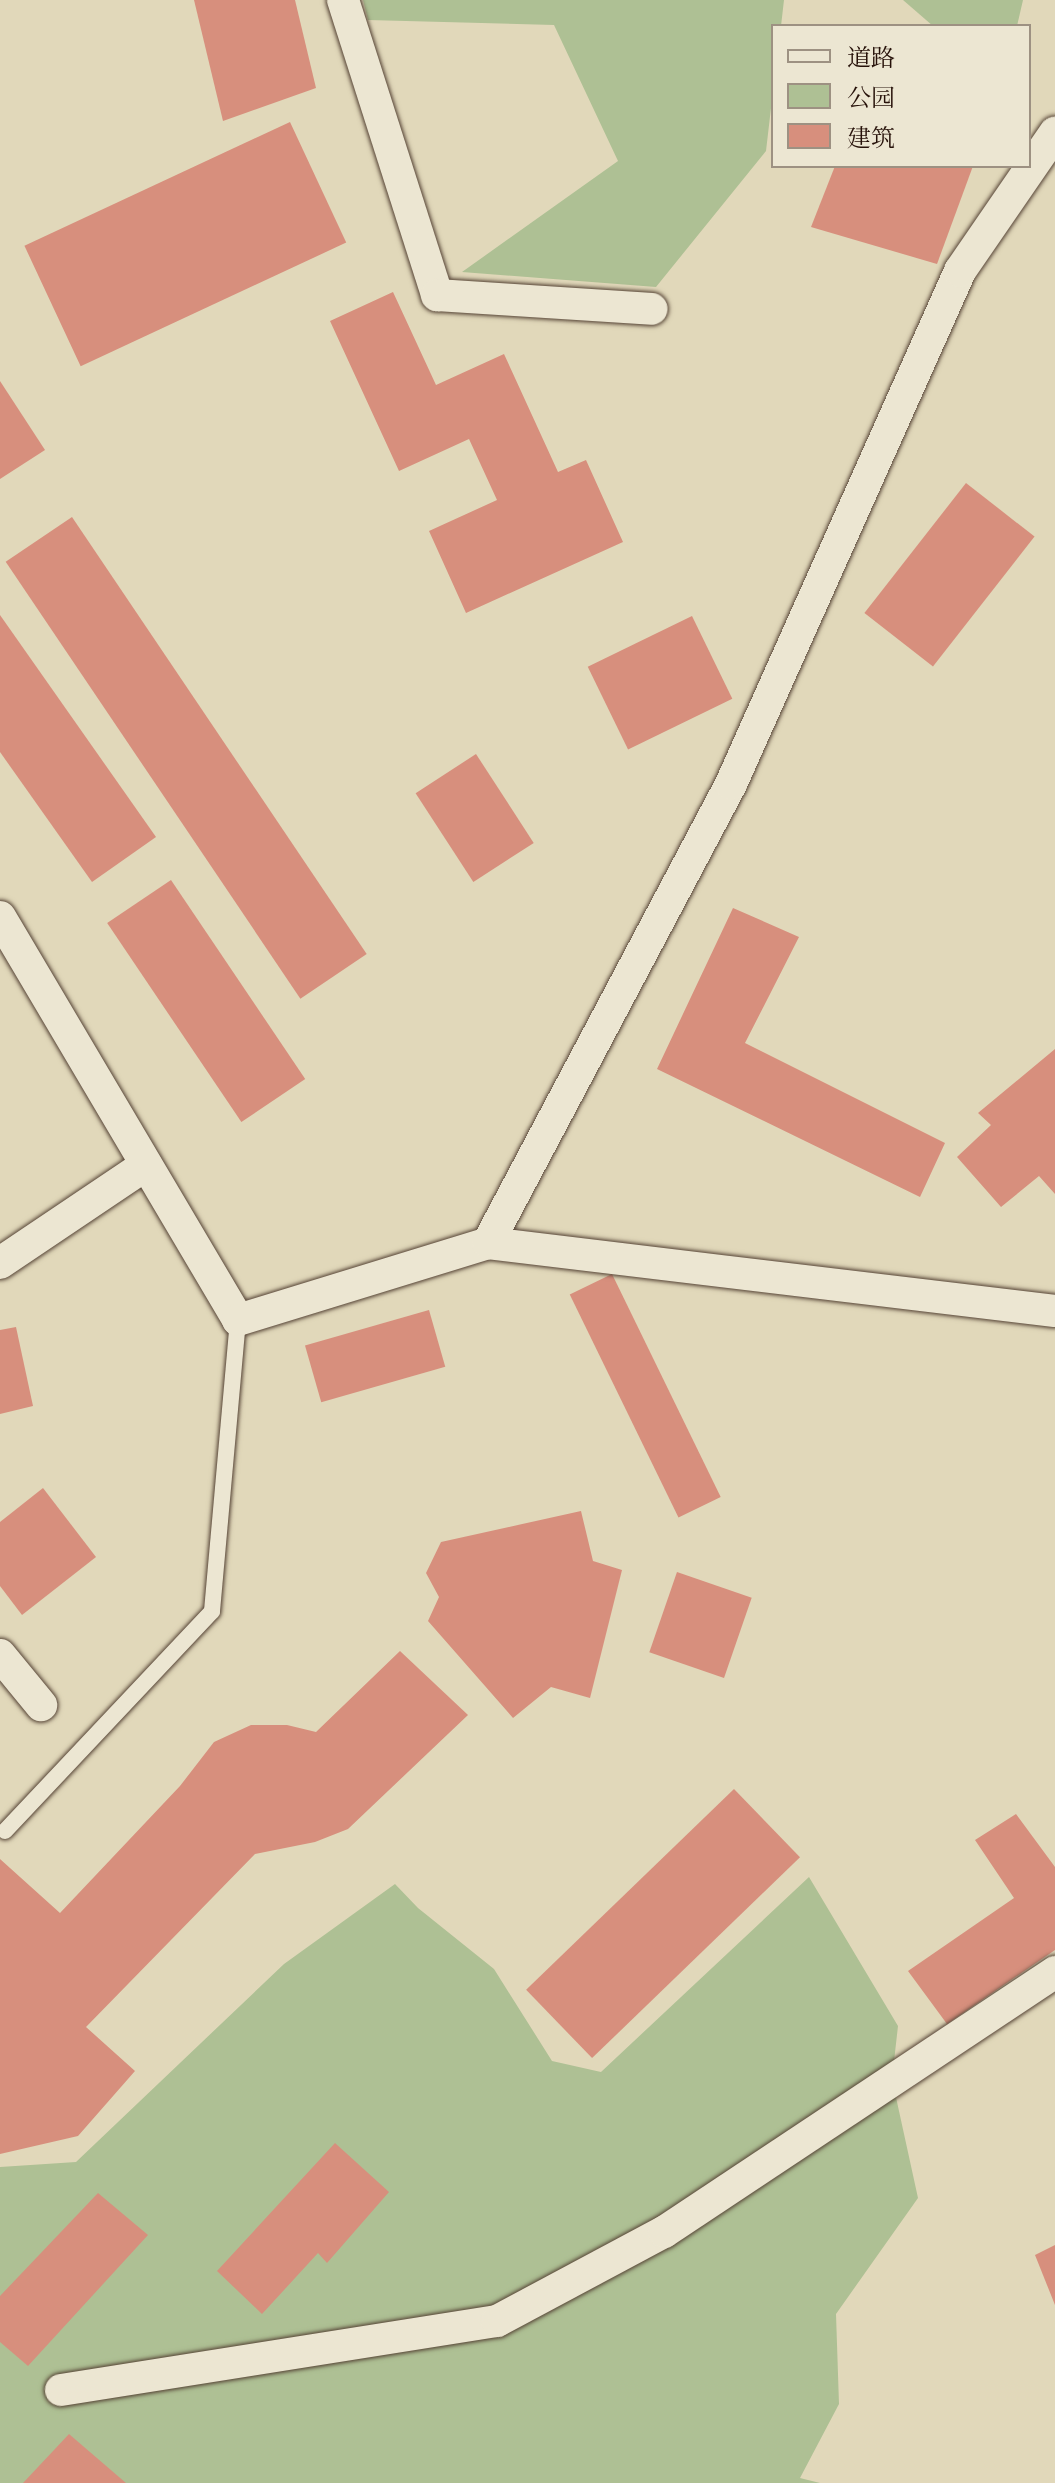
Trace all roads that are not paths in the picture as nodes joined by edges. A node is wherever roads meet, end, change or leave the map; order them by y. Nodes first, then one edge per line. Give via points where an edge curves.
1 (343, 0) edge
2 (1055, 133) edge
3 (1031, 168) edge
4 (1031, 168) edge
5 (652, 309) dead end
6 (0, 917) edge
7 (146, 1165) junction
8 (488, 1243) junction
9 (0, 1263) edge
10 (1055, 1311) edge
11 (238, 1320) junction
12 (0, 1655) edge
13 (41, 1705) dead end
14 (5, 1831) dead end
15 (1055, 1972) edge
16 (61, 2390) dead end

1 - 5 street via 437,295
2 - 3 street
4 - 8 street via 960,271 731,784
6 - 7 street
7 - 9 street
7 - 11 street
8 - 10 street
8 - 11 street
11 - 14 lane via 212,1611
12 - 13 street
15 - 16 street via 664,2232 497,2321

